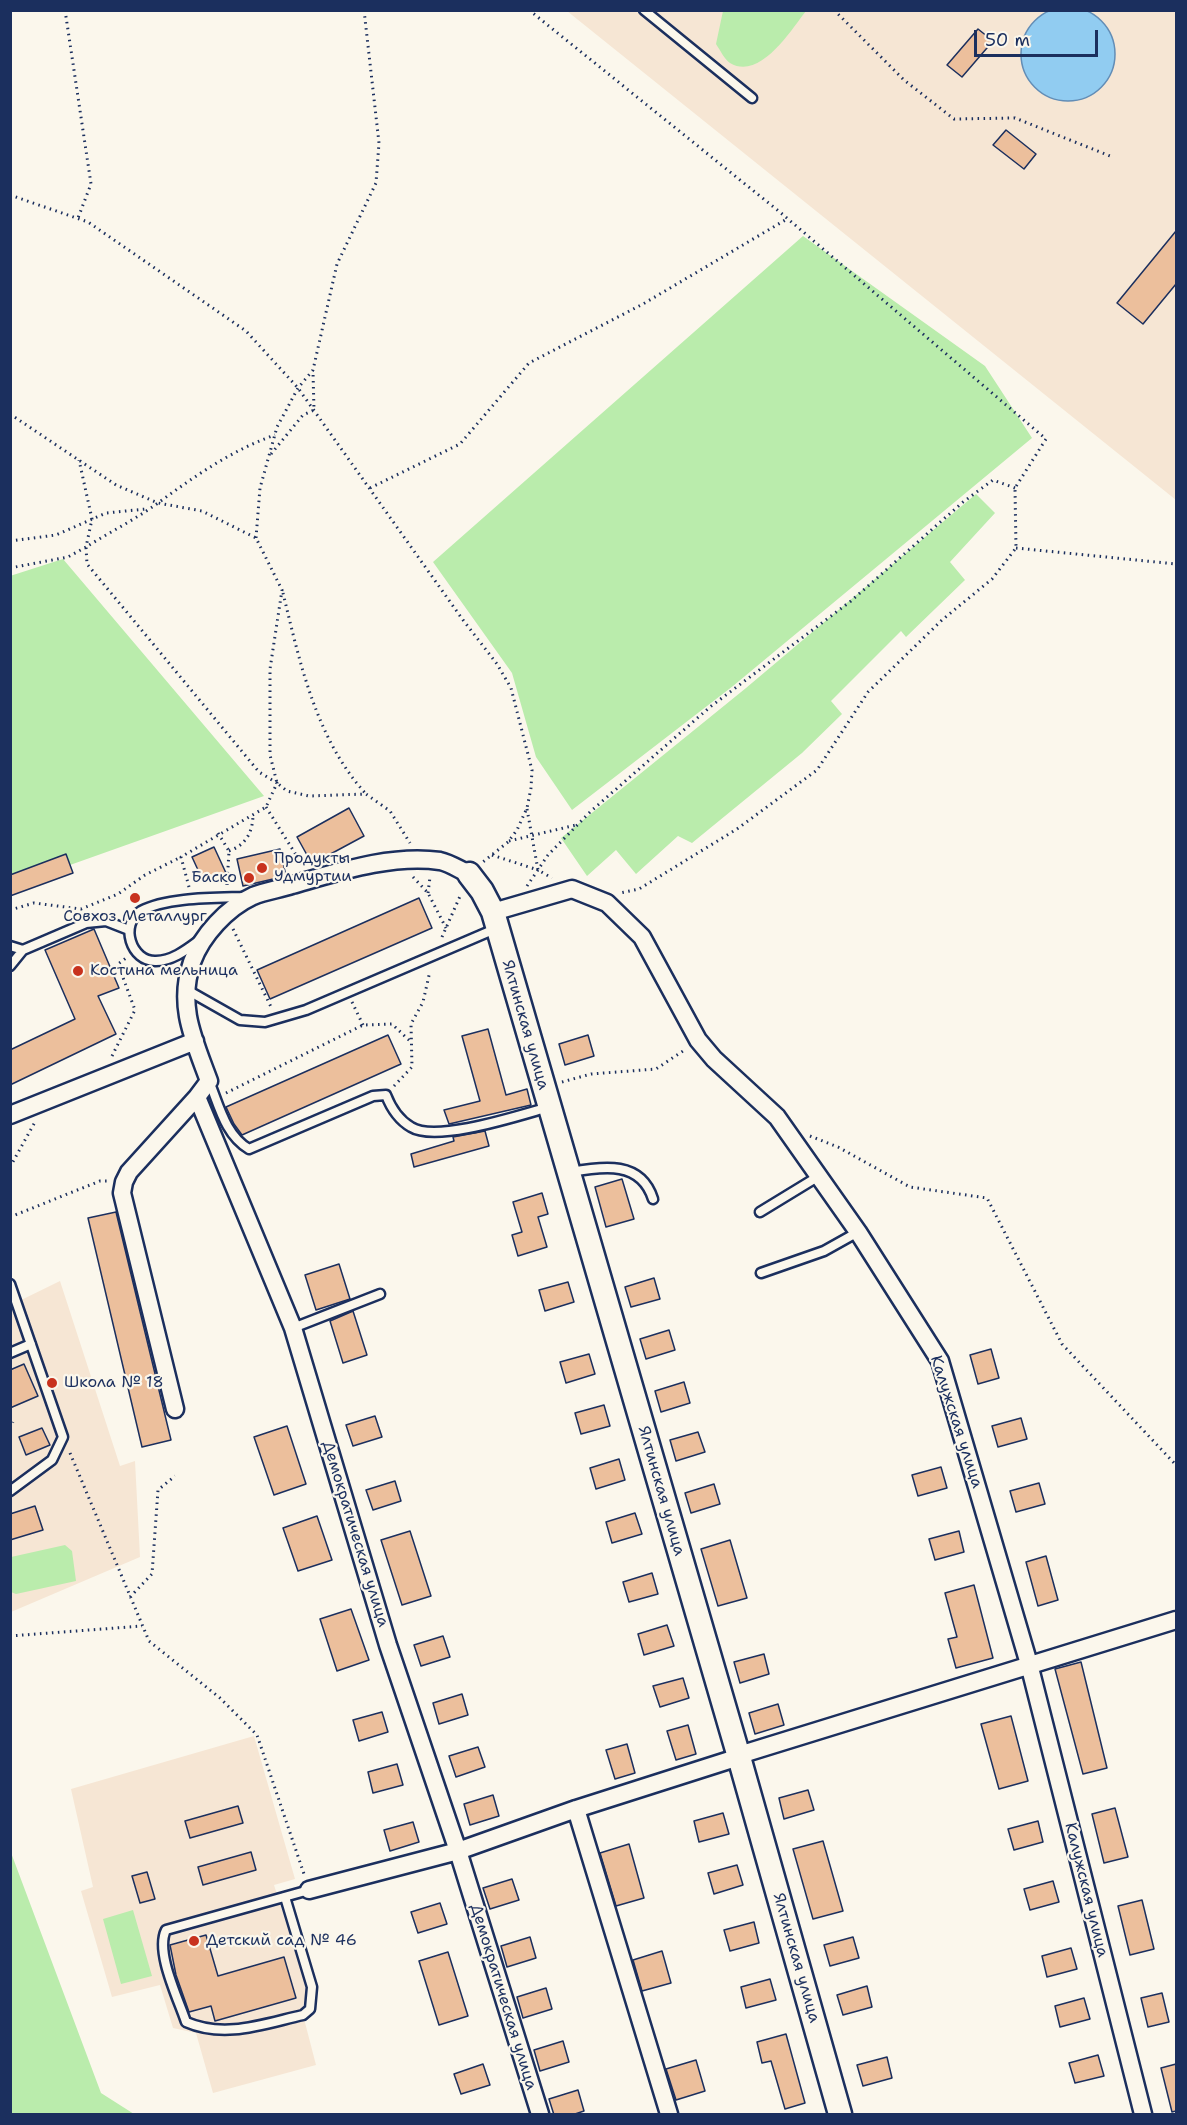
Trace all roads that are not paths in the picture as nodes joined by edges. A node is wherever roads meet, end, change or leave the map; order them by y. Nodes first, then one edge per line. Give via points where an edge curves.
1 (644, 10) edge
2 (752, 98) dead end
3 (469, 874) joint
4 (226, 906) junction
5 (501, 916) junction
6 (129, 930) junction
7 (209, 933) junction
8 (10, 946) edge
9 (23, 950) junction
10 (10, 966) edge
11 (186, 990) junction
12 (195, 1041) junction
13 (209, 1081) junction
14 (197, 1097) junction
15 (546, 1098) junction
16 (10, 1115) edge
17 (568, 1173) junction
18 (819, 1176) junction
19 (653, 1199) dead end
20 (760, 1212) dead end
21 (858, 1232) junction
22 (761, 1273) dead end
23 (10, 1284) edge
24 (380, 1294) dead end
25 (293, 1328) junction
26 (31, 1344) junction
27 (10, 1353) edge
28 (175, 1408) dead end
29 (10, 1491) edge
30 (1176, 1620) edge
31 (1029, 1664) junction
32 (740, 1757) junction
33 (576, 1809) junction
34 (458, 1851) junction
35 (309, 1890) joint
36 (285, 1897) junction
37 (540, 2115) edge
38 (669, 2115) edge
39 (840, 2115) edge
40 (1143, 2115) edge

1 - 2 lane
3 - 4 street via 443,861 419,859 376,864
3 - 5 street, Ялтинская улица
4 - 6 lane via 192,901 159,905 140,912
4 - 7 street
5 - 11 lane via 433,955 265,1023 240,1020
5 - 15 street, Ялтинская улица
5 - 18 street, Калужская улица via 572,889 607,903 642,937 698,1040 783,1125
6 - 7 lane via 136,951 154,961 169,959
6 - 9 lane via 106,921 86,923
7 - 11 street via 193,961
8 - 9 lane
9 - 10 lane
11 - 12 street via 186,1017
12 - 13 street
12 - 16 street
13 - 14 street
13 - 15 lane via 228,1129 249,1149 373,1096 386,1095 390,1107 413,1129 441,1132
14 - 25 street, Демократическая улица
14 - 28 street via 124,1182 122,1193
15 - 17 street, Ялтинская улица
17 - 19 lane via 620,1167 640,1176
17 - 32 street, Ялтинская улица
18 - 20 lane
18 - 21 street, Калужская улица
21 - 22 lane via 824,1251
21 - 31 street, Калужская улица via 940,1361
23 - 26 lane
24 - 25 lane
25 - 34 street, Демократическая улица via 388,1645
26 - 27 lane
26 - 29 lane via 63,1437 52,1460
30 - 31 street
31 - 32 street
31 - 40 street, Калужская улица
32 - 33 street
32 - 39 street, Ялтинская улица
33 - 34 street
33 - 38 street
34 - 35 street
34 - 37 street, Демократическая улица
35 - 36 lane
36 - 36 lane via 166,1930 162,1938 163,1956 186,2022 231,2031 303,2015 310,2009 312,1987

